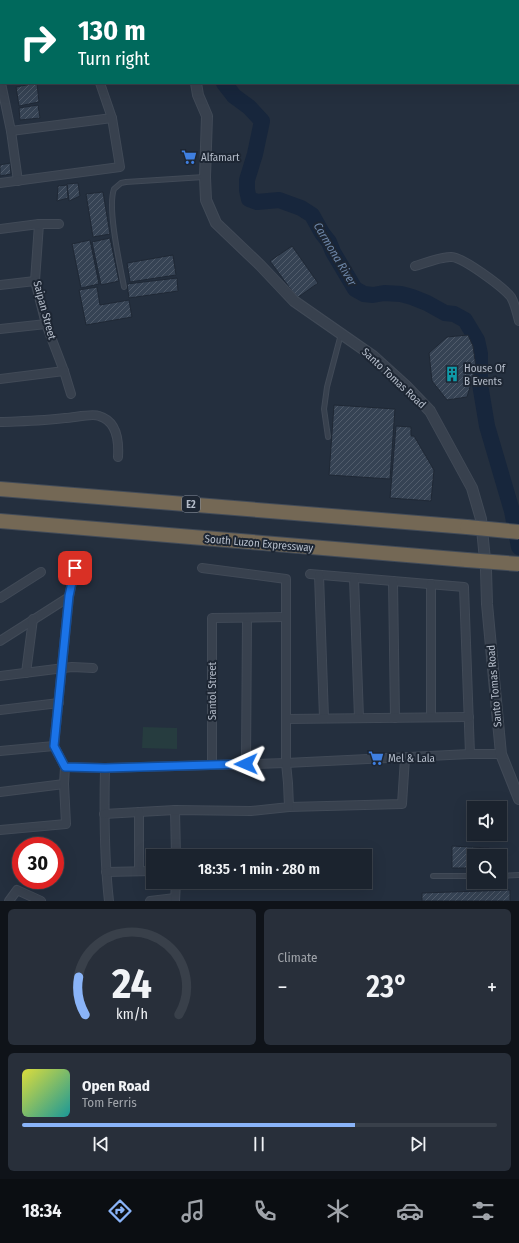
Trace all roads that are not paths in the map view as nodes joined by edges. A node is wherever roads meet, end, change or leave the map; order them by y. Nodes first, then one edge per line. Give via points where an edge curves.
1 (2, 84) edge
2 (100, 84) edge
3 (196, 84) edge
4 (112, 118) junction
5 (11, 131) junction
6 (205, 177) junction
7 (18, 181) junction
8 (0, 183) edge
9 (39, 224) junction
10 (59, 224) dead end
11 (0, 229) edge
12 (415, 266) dead end
13 (35, 281) junction
14 (0, 285) edge
15 (124, 287) dead end
16 (519, 321) edge
17 (46, 324) junction
18 (0, 329) edge
19 (341, 334) junction
20 (64, 371) junction
21 (0, 379) edge
22 (71, 394) dead end
23 (0, 422) edge
24 (328, 437) dead end
25 (118, 457) dead end
26 (0, 489) edge
27 (0, 521) edge
28 (519, 532) edge
29 (519, 564) edge
30 (75, 568) dead end
31 (202, 568) dead end
32 (41, 572) dead end
33 (310, 574) dead end
34 (320, 575) junction
35 (354, 578) junction
36 (393, 581) junction
37 (431, 584) junction
38 (69, 596) junction
39 (0, 598) edge
40 (246, 618) junction
41 (286, 618) junction
42 (33, 619) junction
43 (0, 641) edge
44 (93, 668) dead end
45 (61, 669) junction
46 (26, 673) junction
47 (0, 676) edge
48 (59, 703) junction
49 (0, 710) edge
50 (431, 717) junction
51 (469, 717) junction
52 (324, 718) junction
53 (359, 718) junction
54 (395, 718) junction
55 (286, 719) junction
56 (54, 746) junction
57 (0, 751) edge
58 (470, 754) junction
59 (501, 754) junction
60 (405, 758) junction
61 (286, 763) junction
62 (246, 764) junction
63 (212, 765) junction
64 (65, 767) junction
65 (105, 768) junction
66 (64, 784) junction
67 (0, 792) edge
68 (519, 799) edge
69 (289, 807) junction
70 (175, 810) junction
71 (139, 812) junction
72 (104, 814) junction
73 (0, 830) edge
74 (176, 849) edge
75 (138, 871) junction
76 (146, 871) edge
77 (106, 872) junction
78 (433, 876) dead end
79 (467, 876) edge
80 (507, 876) edge
81 (519, 876) edge
82 (176, 889) edge
83 (175, 900) edge
84 (9, 901) edge
85 (41, 901) edge
86 (109, 901) edge
87 (150, 901) edge

1 - 5 street
2 - 4 street
3 - 6 street, Santo Tomas Road via 207,116
4 - 5 street
4 - 7 street via 120,167
5 - 7 street
6 - 15 lane via 126,182 114,189 113,222
6 - 19 street, Santo Tomas Road via 206,200 216,223 294,301
7 - 8 street
9 - 10 street
9 - 11 street
9 - 13 street, Saipan Street
12 - 16 street via 450,257 458,259 493,280 507,293
13 - 14 street
13 - 17 street, Saipan Street
17 - 18 street
17 - 20 street, Saipan Street
19 - 24 lane via 324,409
19 - 59 street, Santo Tomas Road via 373,356 430,411 472,488 481,519
20 - 21 street
20 - 22 street, Saipan Street
23 - 25 street via 98,415 115,430 119,445
26 - 28 highway, E2, bridge
27 - 29 highway, South Luzon Expressway, bridge
30 - 38 street
31 - 41 street via 286,578
32 - 39 street
33 - 34 street
34 - 35 street
34 - 52 street
35 - 36 street
35 - 53 street
36 - 37 street
36 - 54 street
37 - 50 street
37 - 51 street via 464,587
38 - 42 street
38 - 45 street
40 - 41 street
40 - 62 street
40 - 63 street, Santol Street via 212,618
41 - 55 street
42 - 43 street
42 - 46 street
44 - 45 street
45 - 46 street
45 - 48 street
46 - 47 street
48 - 49 street
48 - 56 street
50 - 51 street
50 - 54 street
51 - 58 street
52 - 53 street
52 - 55 street
53 - 54 street
55 - 61 street
56 - 57 street
56 - 64 street
58 - 59 street
58 - 60 street
59 - 68 street, Santo Tomas Road
60 - 61 street
60 - 69 street via 402,804
61 - 62 street
61 - 69 street
62 - 63 street
63 - 65 street
64 - 65 street
64 - 66 street
65 - 72 street
66 - 67 street
66 - 73 street via 66,824
69 - 70 street via 251,811
70 - 71 street
70 - 74 street
71 - 72 street
71 - 75 street
72 - 77 street
75 - 76 street
75 - 77 street
77 - 86 street
78 - 79 lane
80 - 81 lane
82 - 83 street
83 - 87 street
84 - 85 street via 17,890

